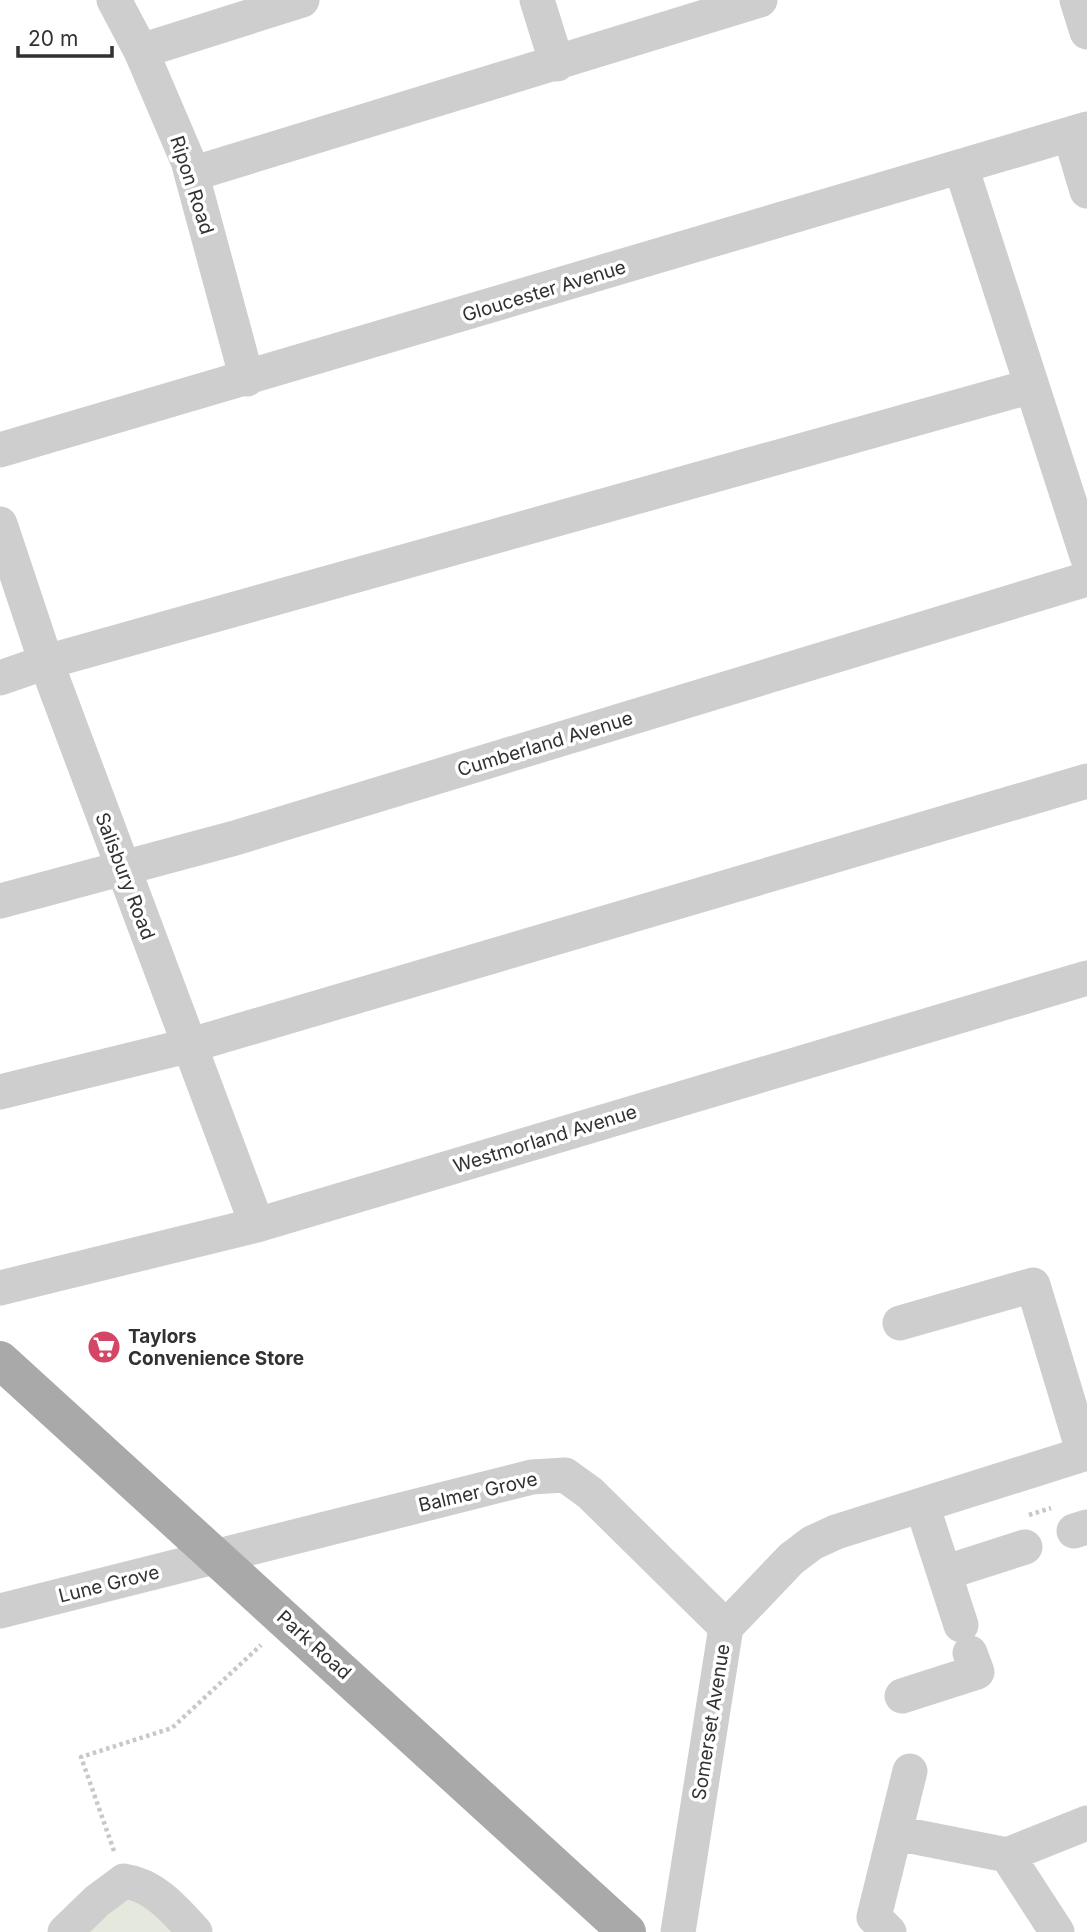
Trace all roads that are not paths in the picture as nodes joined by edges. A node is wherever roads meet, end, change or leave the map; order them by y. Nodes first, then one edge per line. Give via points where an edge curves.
1 (114, 0) edge
2 (302, 0) edge
3 (537, 0) edge
4 (760, 0) edge
5 (1077, 0) edge
6 (708, 7) edge
7 (1087, 32) edge
8 (141, 51) junction
9 (557, 64) junction
10 (1078, 131) edge
11 (961, 167) junction
12 (192, 174) junction
13 (1087, 191) edge
14 (247, 379) junction
15 (1032, 386) junction
16 (0, 450) edge
17 (0, 524) edge
18 (1087, 556) edge
19 (1087, 579) edge
20 (46, 662) junction
21 (0, 678) edge
22 (1087, 781) edge
23 (122, 868) junction
24 (0, 901) edge
25 (1087, 978) edge
26 (191, 1045) junction
27 (0, 1092) edge
28 (257, 1225) junction
29 (0, 1288) edge
30 (900, 1323) dead end
31 (0, 1360) edge
32 (1085, 1453) edge
33 (922, 1505) junction
34 (1025, 1546) dead end
35 (217, 1557) junction
36 (944, 1573) junction
37 (0, 1611) edge
38 (726, 1627) junction
39 (902, 1696) dead end
40 (910, 1771) dead end
41 (1087, 1823) edge
42 (896, 1833) junction
43 (1007, 1855) junction
44 (65, 1932) edge
45 (195, 1932) edge
46 (627, 1932) edge
47 (678, 1932) edge
48 (889, 1932) edge
49 (1057, 1932) edge

1 - 8 street, Ripon Road
2 - 8 street
3 - 9 street
4 - 6 street
5 - 7 street
6 - 9 street
8 - 12 street, Ripon Road
9 - 12 street
10 - 11 street, Gloucester Avenue
10 - 13 street
11 - 14 street, Gloucester Avenue
11 - 15 street
12 - 14 street, Ripon Road
14 - 16 street, Gloucester Avenue
15 - 18 street
15 - 20 street
17 - 20 street, Salisbury Road
19 - 23 street, Cumberland Avenue via 235,838
20 - 21 street
20 - 23 street, Salisbury Road
22 - 26 street
23 - 24 street, Cumberland Avenue
23 - 26 street, Salisbury Road
25 - 28 street, Westmorland Avenue
26 - 27 street
26 - 28 street, Salisbury Road
28 - 29 street, Westmorland Avenue
30 - 32 street via 1033,1285
31 - 35 main road, Park Road
32 - 33 street, Somerset Avenue
33 - 36 street
33 - 38 street, Somerset Avenue via 812,1543
34 - 36 street
35 - 37 street, Lune Grove
35 - 38 street, Balmer Grove via 532,1477 565,1475 590,1493
35 - 46 main road, Park Road
36 - 39 street via 976,1672
38 - 47 street, Somerset Avenue
40 - 42 street
41 - 43 street
42 - 43 street
42 - 48 street via 874,1917
43 - 49 street
44 - 45 street via 124,1881 139,1883 155,1893

